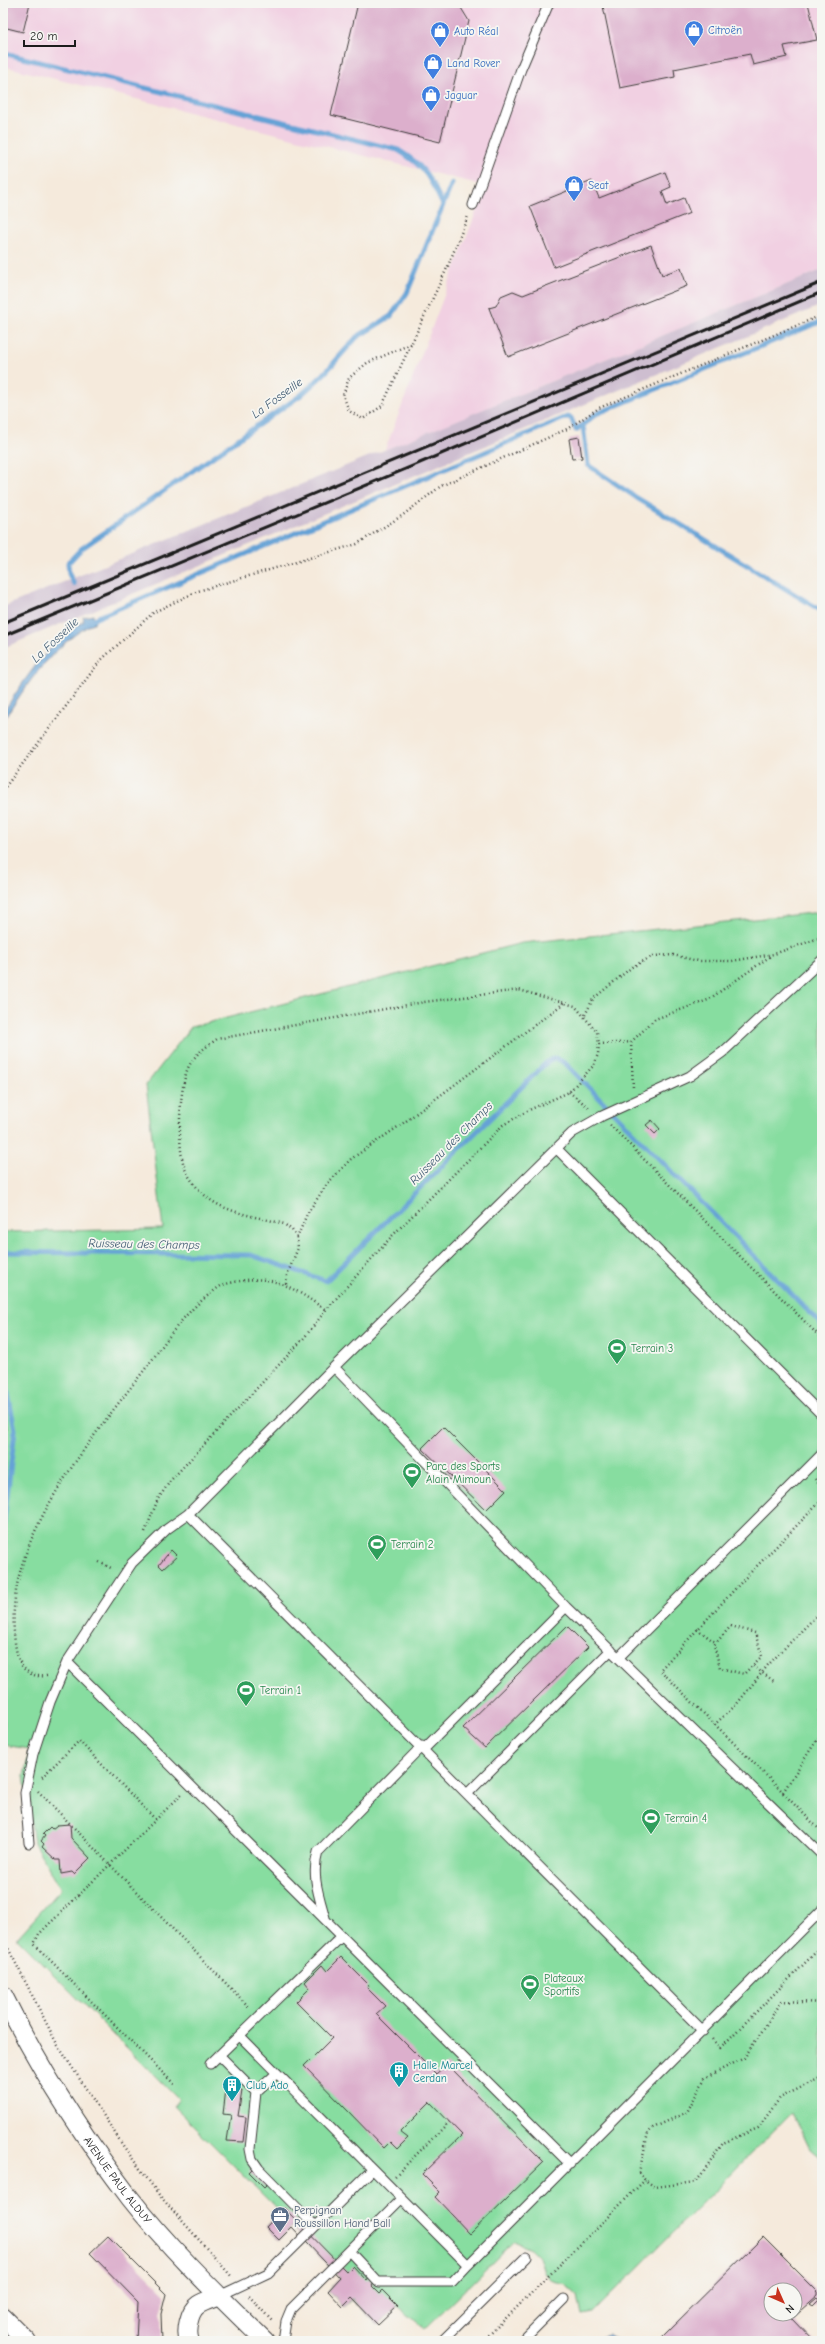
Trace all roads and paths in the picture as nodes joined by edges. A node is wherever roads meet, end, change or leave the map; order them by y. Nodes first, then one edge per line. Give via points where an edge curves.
1 (549, 3) edge
2 (473, 205) joint
3 (822, 315) edge
4 (411, 344) junction
5 (3, 790) edge
6 (822, 937) edge
7 (774, 954) junction
8 (822, 960) edge
9 (565, 1003) junction
10 (584, 1015) junction
11 (631, 1042) junction
12 (599, 1044) junction
13 (569, 1092) junction
14 (634, 1103) junction
15 (604, 1115) junction
16 (556, 1148) junction
17 (297, 1238) junction
18 (286, 1284) junction
19 (326, 1310) junction
20 (822, 1339) edge
21 (334, 1367) junction
22 (822, 1415) edge
23 (822, 1454) edge
24 (822, 1500) edge
25 (188, 1514) junction
26 (144, 1534) dead end
27 (566, 1606) junction
28 (822, 1610) edge
29 (698, 1629) junction
30 (716, 1643) junction
31 (612, 1650) junction
32 (619, 1657) junction
33 (66, 1662) junction
34 (752, 1666) junction
35 (762, 1672) junction
36 (775, 1682) dead end
37 (818, 1710) dead end
38 (822, 1712) edge
39 (714, 1725) junction
40 (822, 1732) edge
41 (423, 1748) junction
42 (38, 1781) dead end
43 (33, 1786) dead end
44 (191, 1786) junction
45 (783, 1792) junction
46 (468, 1793) junction
47 (156, 1820) junction
48 (822, 1832) edge
49 (29, 1843) dead end
50 (822, 1855) edge
51 (110, 1865) junction
52 (822, 1910) edge
53 (325, 1920) junction
54 (342, 1936) junction
55 (3, 1938) edge
56 (822, 1946) edge
57 (3, 1996) edge
58 (822, 2003) edge
59 (260, 2017) junction
60 (703, 2031) junction
61 (240, 2036) junction
62 (717, 2044) dead end
63 (219, 2055) junction
64 (210, 2064) dead end
65 (277, 2073) junction
66 (822, 2077) edge
67 (174, 2084) dead end
68 (256, 2092) junction
69 (449, 2122) dead end
70 (570, 2164) junction
71 (372, 2170) junction
72 (645, 2180) junction
73 (386, 2184) junction
74 (401, 2199) junction
75 (315, 2226) junction
76 (349, 2251) junction
77 (527, 2257) dead end
78 (468, 2265) junction
79 (240, 2286) junction
80 (219, 2296) junction
81 (564, 2299) dead end
82 (3, 2317) edge
83 (283, 2337) edge
84 (27, 2341) edge
85 (189, 2341) edge
86 (265, 2341) edge
87 (442, 2341) edge
88 (482, 2341) edge
89 (522, 2341) edge

1 - 2 lane via 521,70
2 - 4 path via 448,266
3 - 5 path via 599,408 567,429 441,486 403,515 357,544 198,591 154,612 100,661
4 - 4 path via 382,406 363,419 349,411 343,395 349,378 367,363
6 - 7 path
7 - 10 path via 732,961 698,961 673,955 652,956 632,967 593,999
7 - 11 path via 708,1000 655,1019
8 - 14 lane via 723,1052 690,1076
9 - 10 path via 575,1006
9 - 17 path via 402,1124 351,1158 327,1184 307,1214
9 - 17 path via 519,990 424,1002 217,1039 200,1051 188,1066 180,1128 184,1166 191,1180 209,1198 224,1207 284,1224
10 - 12 path via 597,1032
11 - 12 path
11 - 14 path
12 - 13 path via 594,1065
13 - 15 path
13 - 19 path via 503,1125 392,1236
14 - 15 lane
15 - 16 lane via 572,1133
15 - 20 path
16 - 21 lane
16 - 22 lane
17 - 18 path via 298,1248
18 - 19 path
18 - 33 path via 267,1279 222,1285 190,1310 91,1439 40,1521 22,1563 15,1595 13,1631 18,1660 25,1672 38,1677 51,1676
19 - 26 path via 304,1338 171,1480 158,1499
21 - 25 lane
21 - 27 lane
23 - 32 lane
24 - 29 path
25 - 33 lane via 167,1529 132,1563
25 - 41 lane
27 - 31 lane
27 - 41 lane
28 - 35 path
29 - 30 path
29 - 39 path via 660,1670
30 - 34 path via 714,1645 720,1668 744,1674
30 - 34 path via 731,1626 755,1633 762,1656
31 - 32 lane
31 - 46 lane
32 - 50 lane
33 - 44 lane
33 - 49 lane via 33,1754 25,1793
34 - 35 path
35 - 36 path
35 - 39 path via 736,1705
37 - 38 path
39 - 45 path
40 - 45 path
41 - 46 lane
41 - 53 lane via 318,1852 315,1877
42 - 47 path via 79,1741
43 - 51 path
44 - 47 path
44 - 53 lane
45 - 48 path
46 - 60 lane
47 - 51 path
51 - 59 path
51 - 67 path via 39,1934 34,1944
52 - 60 lane
53 - 54 lane
54 - 59 lane
54 - 70 lane
55 - 79 path via 57,2044 124,2147 160,2196
56 - 62 path via 720,2048
57 - 80 street, AVENUE PAUL ALDUY via 74,2119 130,2198
58 - 72 path via 782,2001 744,2058 705,2078 687,2112 653,2128 648,2133 639,2173
59 - 61 lane
60 - 70 lane
61 - 63 lane
61 - 65 lane
63 - 64 lane
63 - 68 lane
65 - 68 lane
65 - 71 lane
66 - 72 path via 780,2098 758,2128 723,2143 695,2182 655,2187
68 - 75 lane via 250,2149 252,2159 259,2170
69 - 73 path
70 - 78 lane
71 - 73 lane
71 - 75 lane
72 - 88 path
73 - 74 lane
74 - 76 lane
74 - 78 lane
75 - 79 lane via 268,2273
76 - 78 lane via 378,2282 452,2282
76 - 83 lane via 291,2309
77 - 87 lane
79 - 80 lane
79 - 83 path
80 - 85 street via 196,2306 186,2335
80 - 86 street, AVENUE PAUL ALDUY
81 - 89 lane
82 - 84 street

